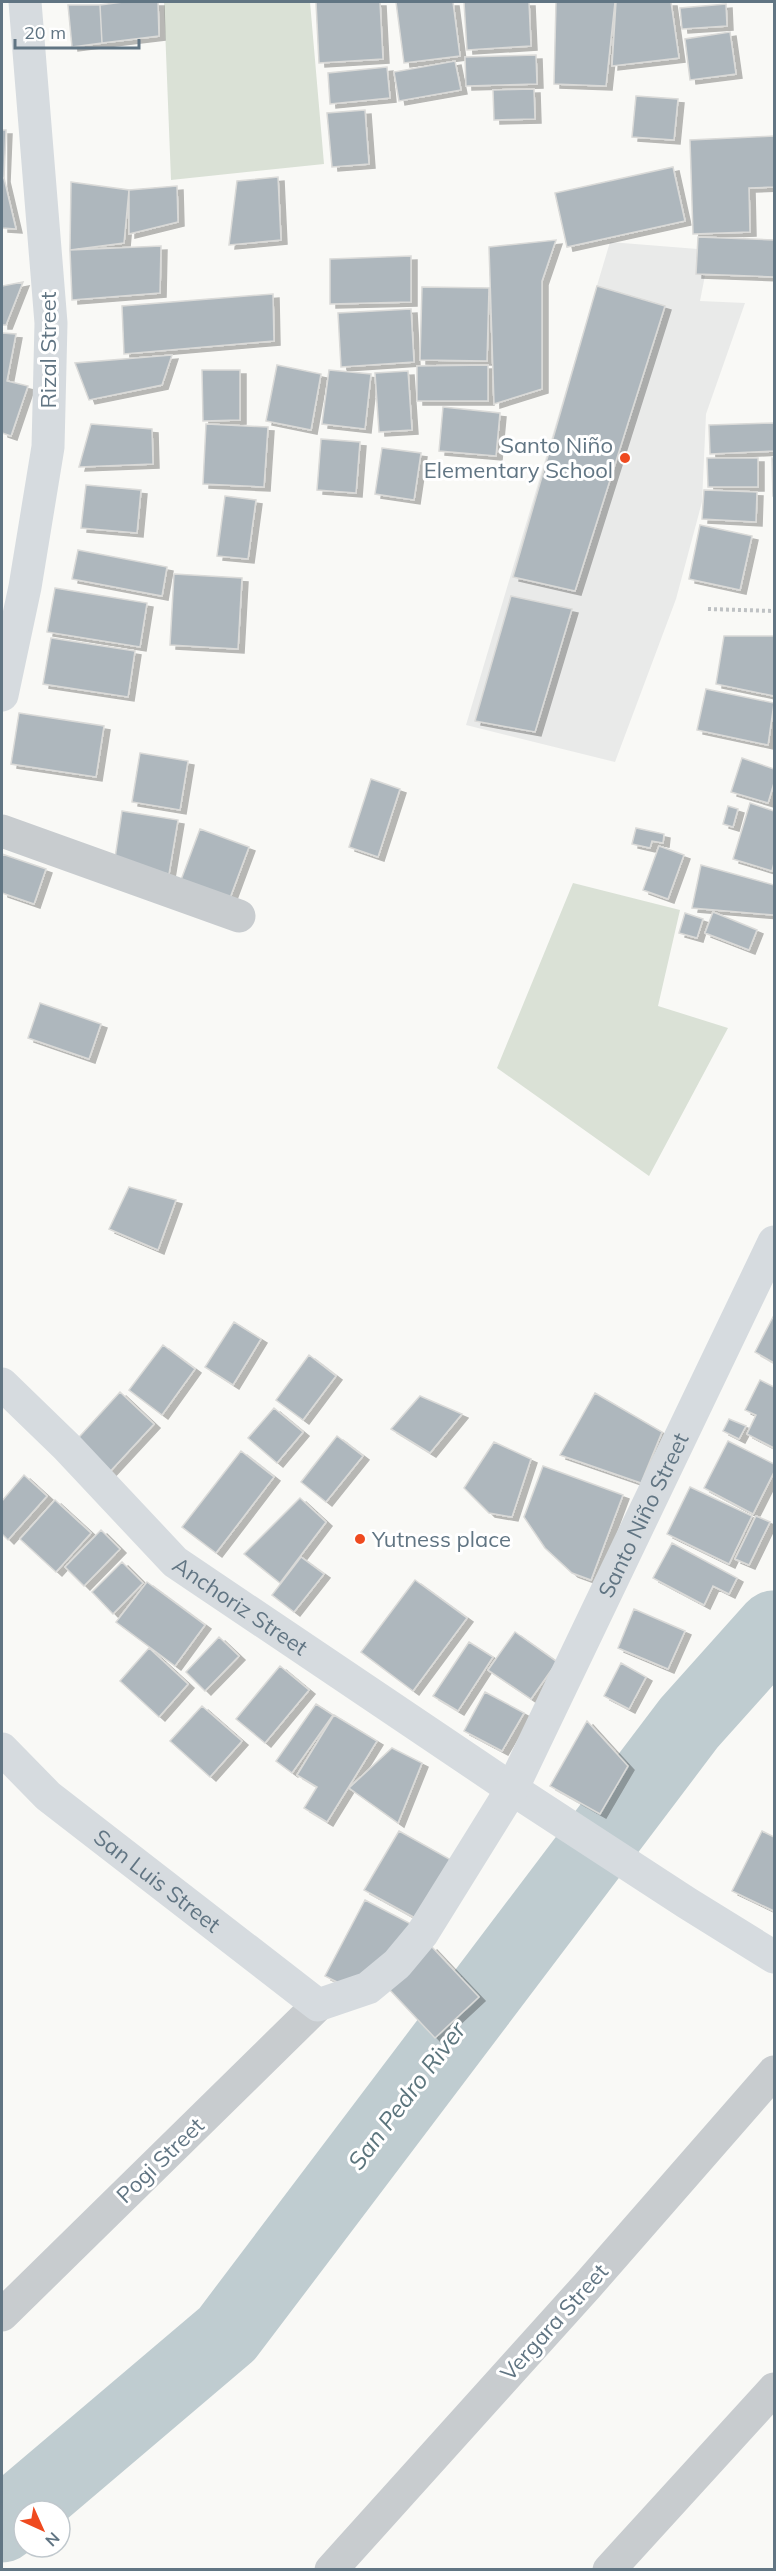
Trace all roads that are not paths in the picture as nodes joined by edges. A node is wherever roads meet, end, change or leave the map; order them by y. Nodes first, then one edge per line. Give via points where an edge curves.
1 (26, 2) edge
2 (2, 695) edge
3 (2, 831) edge
4 (239, 916) dead end
5 (774, 1242) edge
6 (2, 1384) edge
7 (2, 1752) edge
8 (512, 1789) junction
9 (774, 1957) edge
10 (318, 2005) junction
11 (774, 2072) edge
12 (2, 2315) edge
13 (774, 2389) edge
14 (331, 2570) edge
15 (609, 2570) edge

1 - 2 street, Rizal Street via 51,323 48,447
3 - 4 street
5 - 8 street, Santo Niño Street
6 - 8 street, Anchoriz Street via 175,1562
7 - 10 street, San Luis Street via 48,1796
8 - 9 street, Anchoriz Street
8 - 10 street, Santo Niño Street via 422,1934 397,1964 368,1988
10 - 12 street, Pogi Street
11 - 14 street, Vergara Street
13 - 15 street

